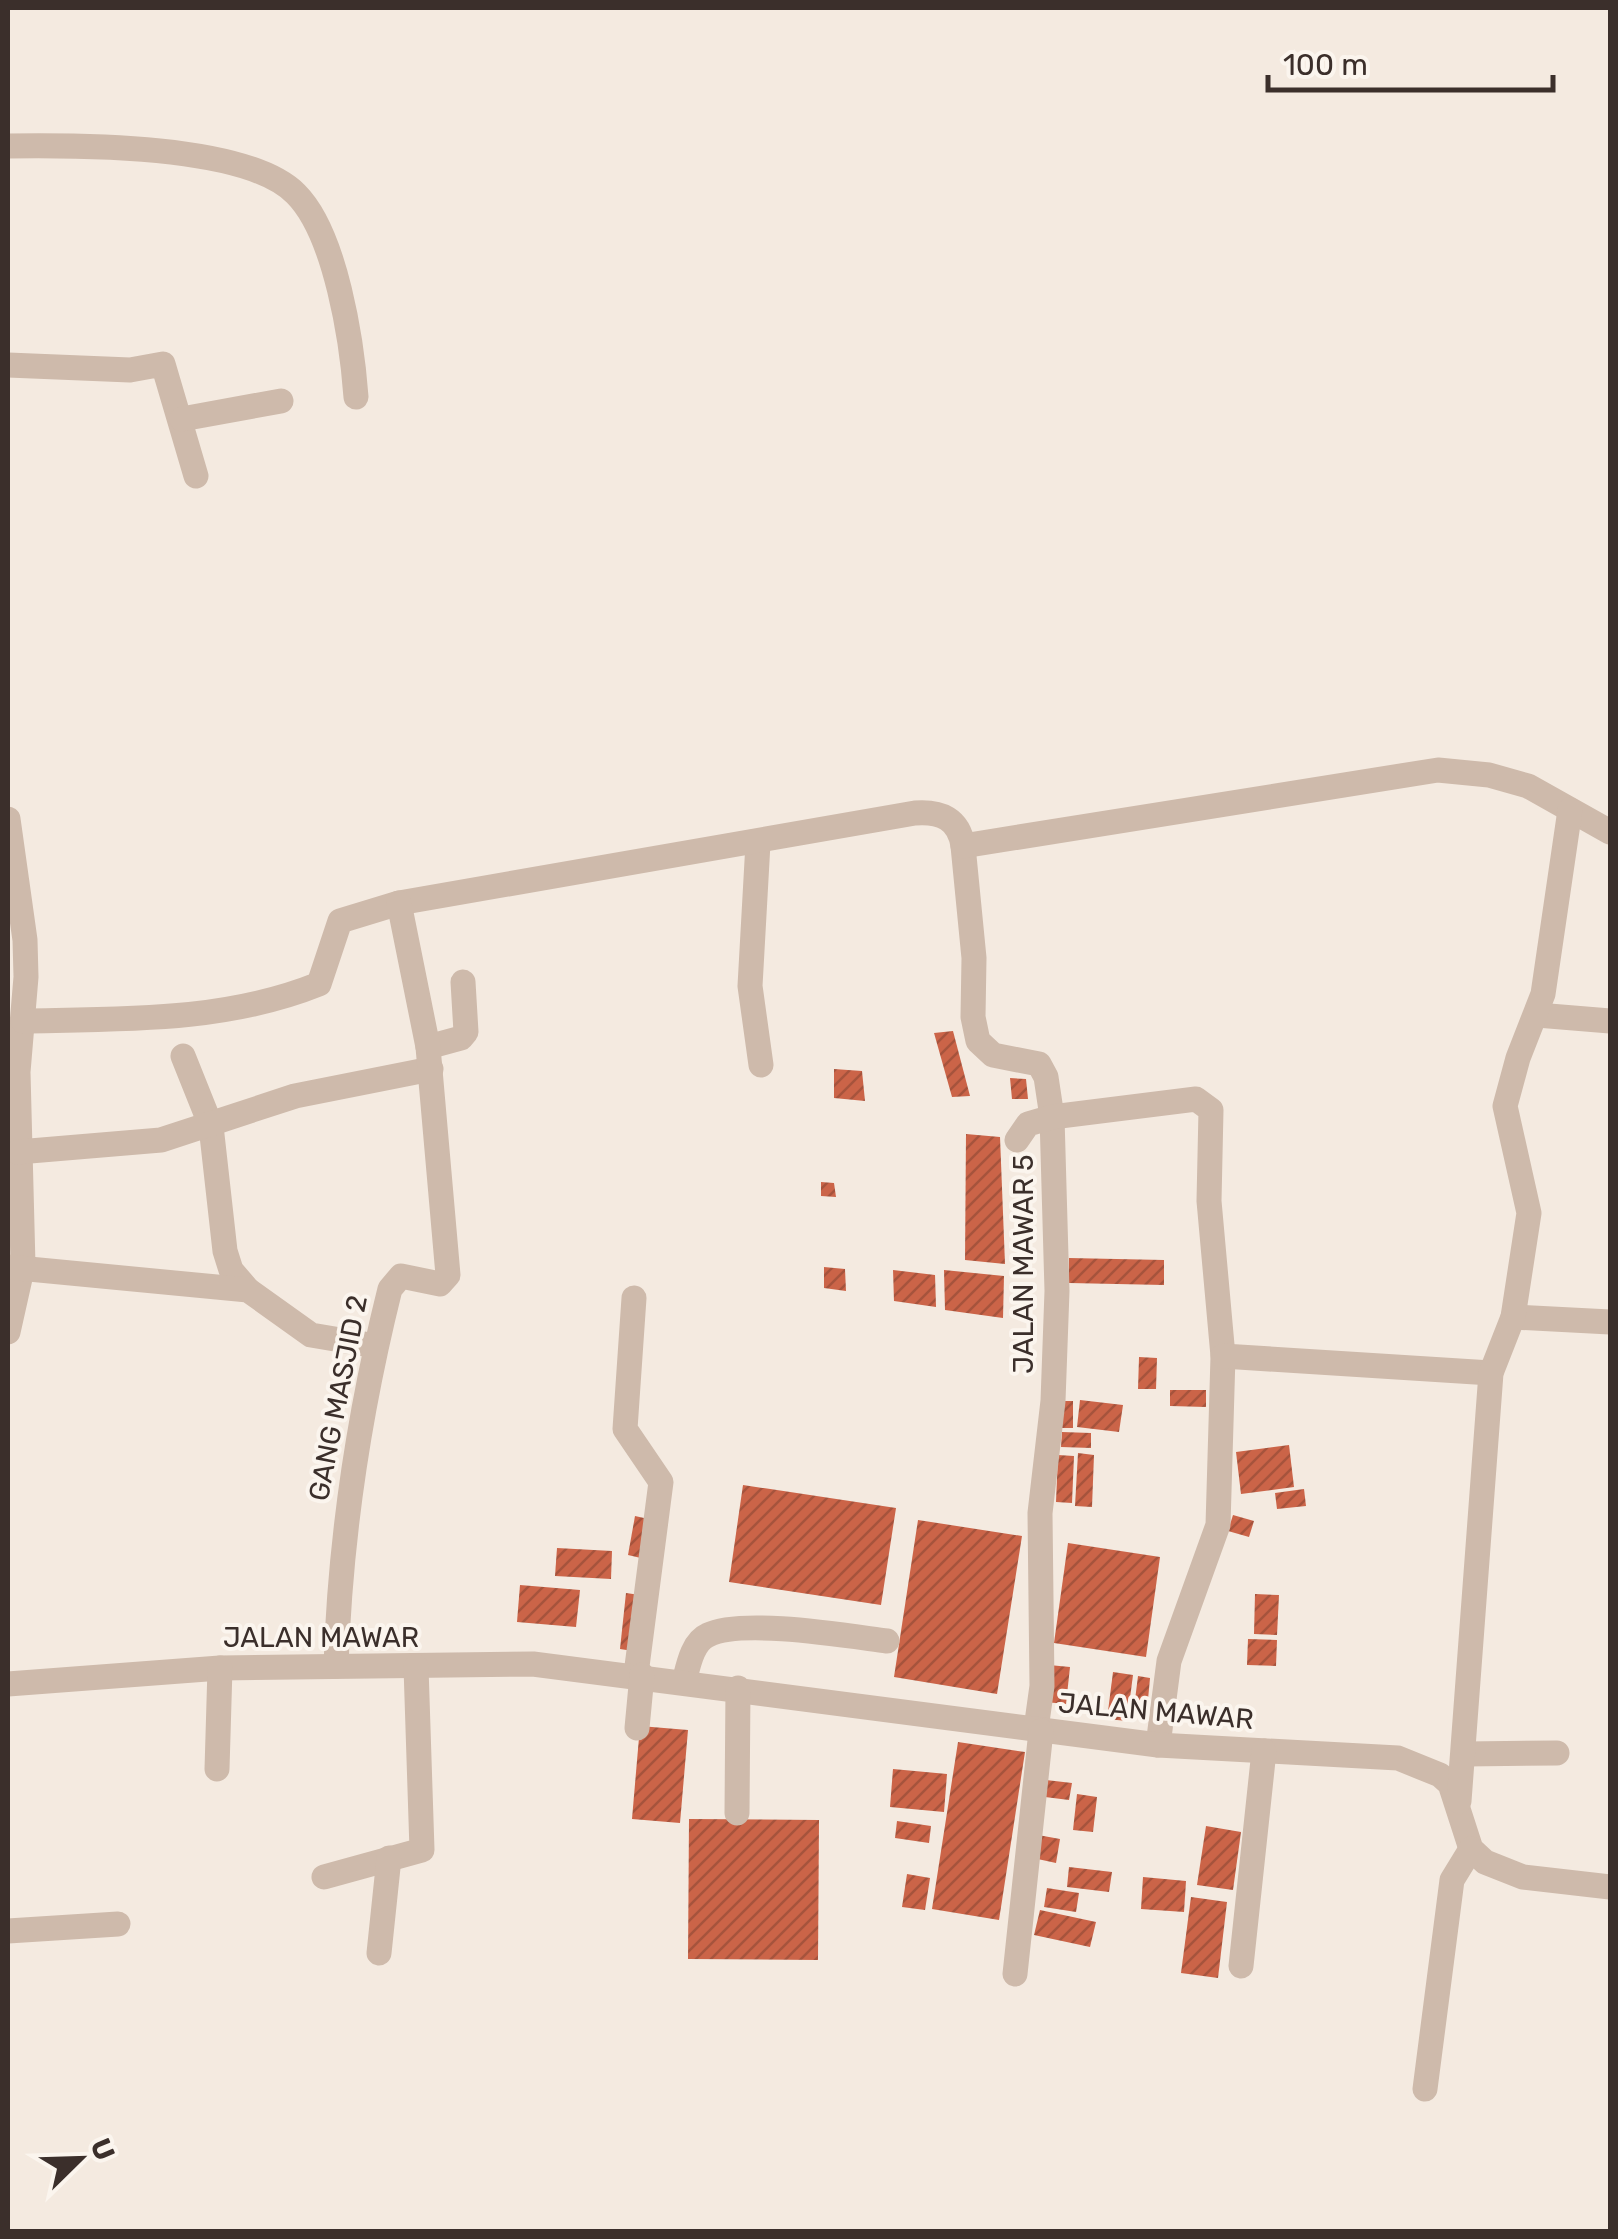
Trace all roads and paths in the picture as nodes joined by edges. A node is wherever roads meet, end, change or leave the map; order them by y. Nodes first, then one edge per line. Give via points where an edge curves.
1 (8, 146) edge
2 (8, 365) edge
3 (356, 397) dead end
4 (281, 401) dead end
5 (182, 419) junction
6 (196, 476) dead end
7 (1570, 810) junction
8 (8, 824) edge
9 (1610, 832) edge
10 (758, 843) junction
11 (963, 846) junction
12 (399, 902) junction
13 (462, 982) dead end
14 (1537, 1015) junction
15 (24, 1020) junction
16 (1610, 1021) edge
17 (183, 1056) dead end
18 (429, 1058) junction
19 (761, 1065) dead end
20 (1052, 1117) junction
21 (211, 1126) junction
22 (1016, 1140) dead end
23 (18, 1152) junction
24 (15, 1266) edge
25 (248, 1290) junction
26 (634, 1298) dead end
27 (1513, 1317) junction
28 (1610, 1322) edge
29 (8, 1332) edge
30 (376, 1346) junction
31 (1223, 1356) junction
32 (1491, 1373) junction
33 (888, 1641) dead end
34 (336, 1666) junction
35 (416, 1667) junction
36 (220, 1668) junction
37 (639, 1675) junction
38 (684, 1682) junction
39 (8, 1684) edge
40 (738, 1688) junction
41 (638, 1728) dead end
42 (1038, 1730) junction
43 (1158, 1745) junction
44 (1264, 1751) junction
45 (1557, 1753) dead end
46 (1465, 1754) junction
47 (218, 1769) dead end
48 (1460, 1802) junction
49 (737, 1812) dead end
50 (1471, 1849) junction
51 (389, 1858) junction
52 (324, 1877) dead end
53 (1610, 1887) edge
54 (118, 1924) dead end
55 (8, 1931) edge
56 (379, 1952) dead end
57 (1241, 1966) dead end
58 (1015, 1974) dead end
59 (1425, 2089) dead end

1 - 3 street via 128,147 246,164 282,183 308,210 325,250 345,317
2 - 5 street via 130,370 163,364
4 - 5 street
5 - 6 street
7 - 9 street
7 - 11 street via 1528,786 1438,770
7 - 14 street
8 - 15 street via 25,940
10 - 11 street via 934,812 961,830
10 - 12 street
10 - 19 street via 750,986
11 - 20 street, JALAN MAWAR 5 via 978,1041 993,1055 1039,1064
12 - 15 street via 340,921 315,986 232,1010 156,1019
12 - 18 street, GANG MASJID 2
13 - 18 street via 466,1032
14 - 16 street
14 - 27 street via 1505,1106 1528,1213
15 - 23 street
17 - 21 street
18 - 21 street
18 - 30 street, GANG MASJID 2 via 448,1275 440,1284 393,1280
20 - 22 street via 1028,1124
20 - 31 street via 1196,1099 1208,1104
20 - 42 street, JALAN MAWAR 5 via 1046,1237 1053,1401 1040,1513
21 - 23 street via 161,1140
21 - 25 street via 225,1251
23 - 24 street
24 - 25 street
24 - 29 street
25 - 30 street via 311,1335
26 - 37 street via 625,1429 661,1482
27 - 28 street
27 - 32 street
30 - 34 street, GANG MASJID 2 via 349,1492
31 - 32 street
31 - 43 street via 1218,1525 1169,1661
32 - 46 street
33 - 38 street via 791,1630 708,1634 697,1644
34 - 35 street, JALAN MAWAR
34 - 36 street, JALAN MAWAR
35 - 37 street, JALAN MAWAR via 533,1664
35 - 51 street via 424,1842 418,1852
36 - 39 street, JALAN MAWAR
36 - 47 street
37 - 38 street, JALAN MAWAR
37 - 41 street
38 - 40 street, JALAN MAWAR
40 - 42 street, JALAN MAWAR
40 - 49 street
42 - 43 street, JALAN MAWAR
42 - 58 street, JALAN MAWAR 5
43 - 44 street, JALAN MAWAR
44 - 48 street, JALAN MAWAR via 1398,1758 1440,1774
44 - 57 street
45 - 46 street
46 - 48 street
48 - 50 street
50 - 53 street via 1523,1877
50 - 59 street via 1452,1880
51 - 52 street
51 - 56 street
54 - 55 street

